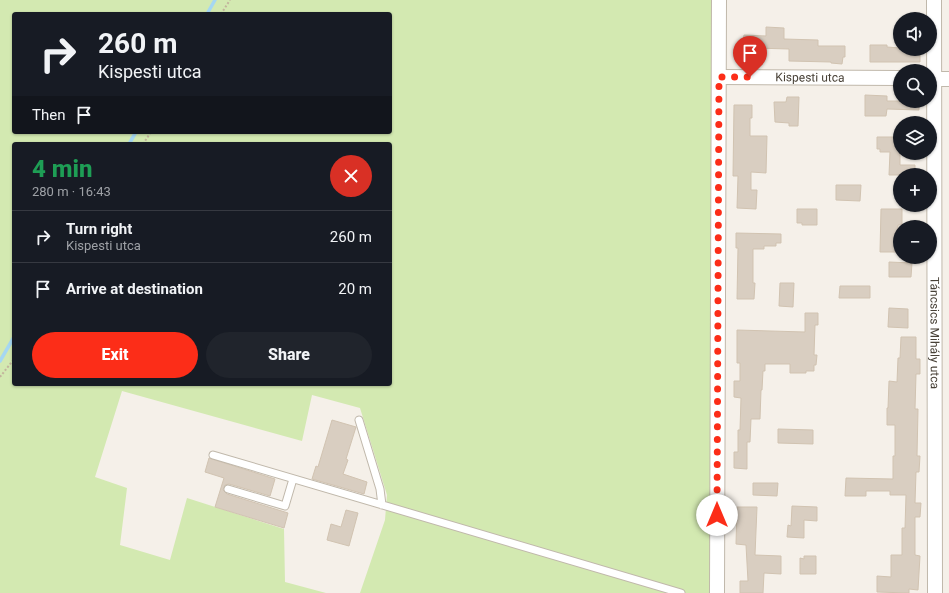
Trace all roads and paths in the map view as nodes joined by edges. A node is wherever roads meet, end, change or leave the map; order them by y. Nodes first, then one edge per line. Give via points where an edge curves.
1 (230, 0) edge
2 (719, 0) edge
3 (934, 0) edge
4 (222, 12) edge
5 (932, 64) edge
6 (719, 77) junction
7 (893, 78) edge
8 (937, 79) edge
9 (949, 79) edge
10 (932, 108) edge
11 (12, 362) edge
12 (0, 377) edge
13 (359, 420) dead end
14 (214, 455) dead end
15 (293, 479) junction
16 (228, 489) dead end
17 (382, 505) junction
18 (681, 593) edge
19 (717, 593) edge
20 (935, 593) edge

1 - 4 path
2 - 6 street
3 - 5 street, Táncsics Mihály utca
6 - 7 street, Kispesti utca
6 - 19 street
8 - 9 street
10 - 20 street, Táncsics Mihály utca
11 - 12 path
13 - 17 lane
14 - 15 lane
15 - 16 lane via 285,506
15 - 17 lane
17 - 18 lane

